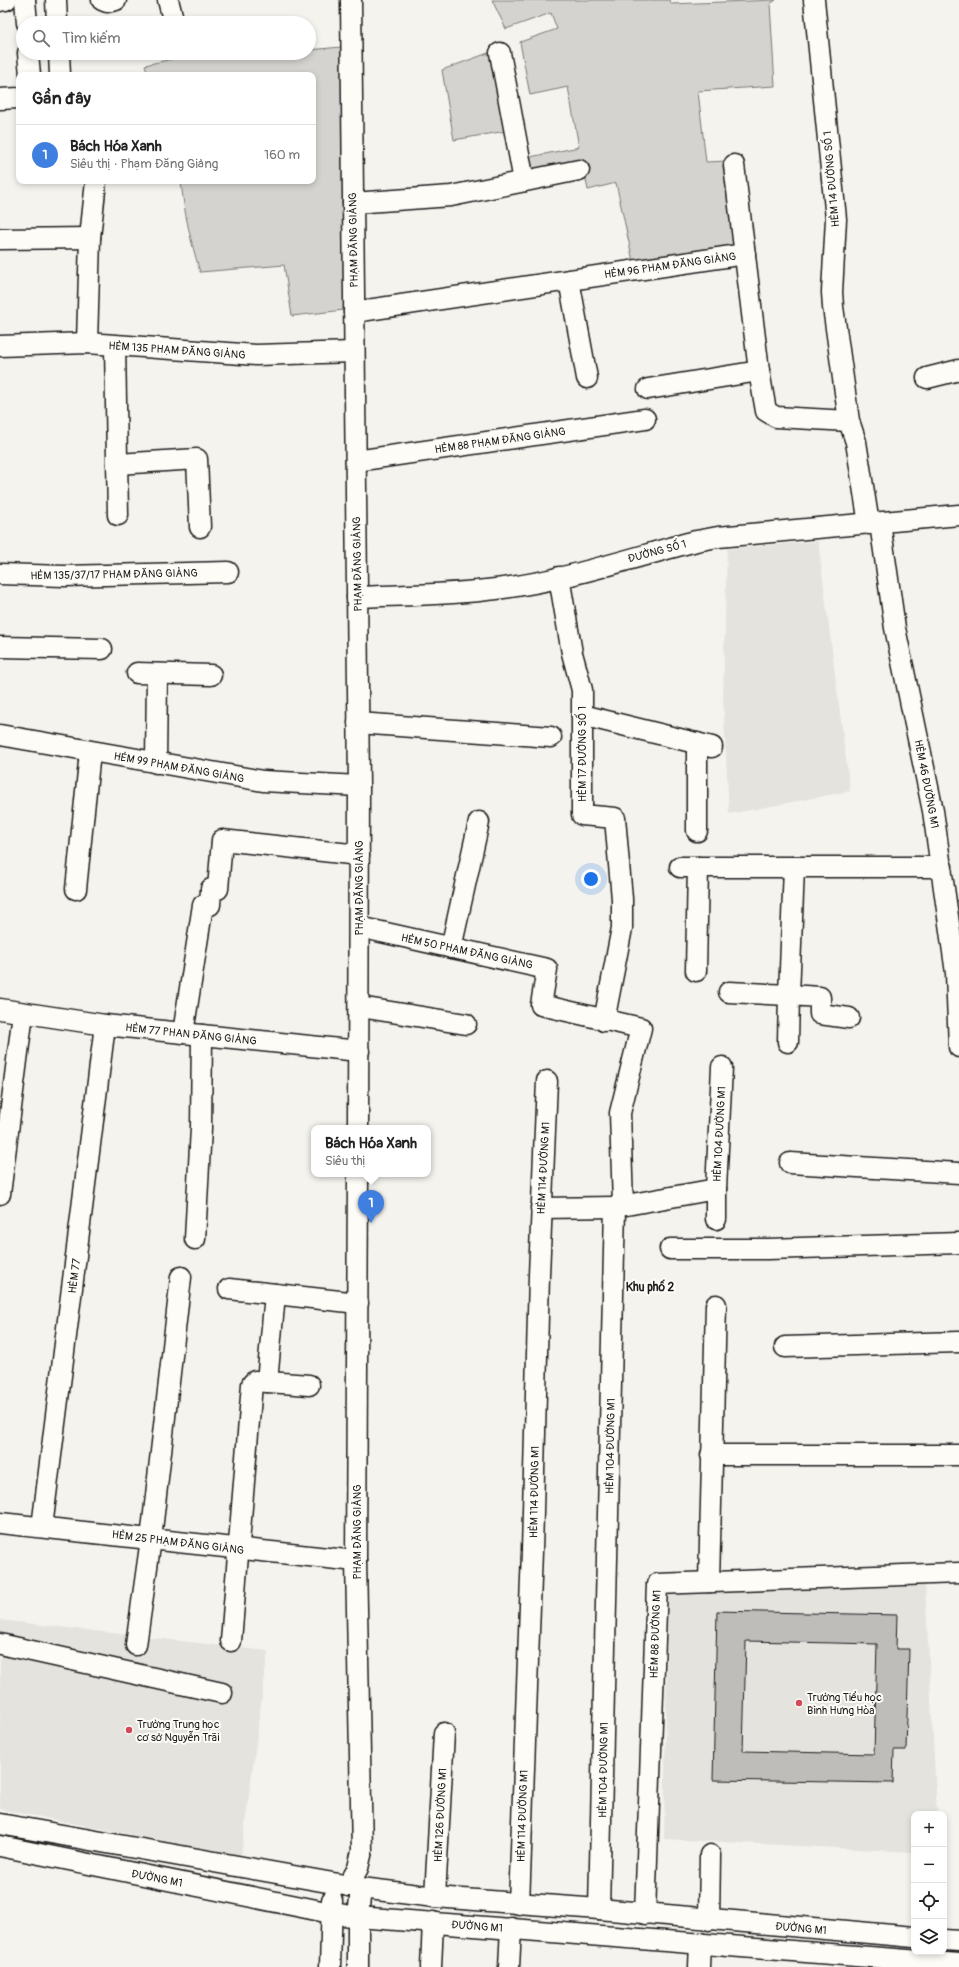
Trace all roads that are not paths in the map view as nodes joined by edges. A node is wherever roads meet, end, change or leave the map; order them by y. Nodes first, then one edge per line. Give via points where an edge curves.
1 (6, 0) edge
2 (25, 0) edge
3 (56, 0) edge
4 (102, 0) edge
5 (116, 0) edge
6 (168, 0) edge
7 (351, 0) edge
8 (814, 0) edge
9 (0, 1) edge
10 (26, 16) edge
11 (57, 16) edge
12 (172, 16) edge
13 (500, 53) dead end
14 (29, 60) edge
15 (59, 60) edge
16 (30, 72) edge
17 (60, 72) edge
18 (16, 98) edge
19 (0, 99) edge
20 (734, 165) dead end
21 (579, 170) dead end
22 (524, 181) junction
23 (96, 184) edge
24 (353, 203) junction
25 (90, 238) junction
26 (0, 239) edge
27 (745, 254) junction
28 (569, 280) junction
29 (354, 312) junction
30 (87, 343) junction
31 (0, 346) edge
32 (115, 346) junction
33 (354, 352) junction
34 (959, 370) edge
35 (759, 371) junction
36 (587, 378) dead end
37 (927, 378) dead end
38 (648, 389) dead end
39 (645, 419) dead end
40 (848, 421) junction
41 (356, 461) junction
42 (117, 464) junction
43 (118, 515) dead end
44 (959, 515) edge
45 (875, 523) junction
46 (200, 527) dead end
47 (228, 572) dead end
48 (0, 574) edge
49 (559, 577) junction
50 (357, 597) junction
51 (0, 647) edge
52 (102, 650) dead end
53 (137, 673) dead end
54 (157, 674) junction
55 (211, 675) dead end
56 (582, 715) junction
57 (358, 723) junction
58 (0, 735) edge
59 (551, 737) dead end
60 (90, 752) junction
61 (156, 763) junction
62 (359, 786) junction
63 (479, 822) dead end
64 (697, 831) dead end
65 (359, 855) junction
66 (794, 867) junction
67 (942, 867) junction
68 (76, 889) dead end
69 (359, 927) junction
70 (451, 948) junction
71 (696, 971) dead end
72 (730, 992) dead end
73 (789, 995) junction
74 (360, 1007) junction
75 (0, 1009) edge
76 (23, 1013) junction
77 (849, 1018) dead end
78 (604, 1021) junction
79 (466, 1024) dead end
80 (105, 1025) junction
81 (192, 1034) junction
82 (788, 1042) dead end
83 (959, 1047) edge
84 (359, 1051) junction
85 (722, 1067) dead end
86 (547, 1081) dead end
87 (358, 1125) edge
88 (790, 1163) dead end
89 (959, 1173) edge
90 (358, 1177) edge
91 (716, 1189) junction
92 (0, 1194) edge
93 (619, 1206) junction
94 (541, 1208) junction
95 (716, 1219) dead end
96 (195, 1239) dead end
97 (959, 1243) edge
98 (670, 1249) dead end
99 (181, 1277) dead end
100 (229, 1289) dead end
101 (275, 1294) junction
102 (358, 1303) junction
103 (716, 1305) dead end
104 (959, 1342) edge
105 (784, 1347) dead end
106 (267, 1382) junction
107 (309, 1385) dead end
108 (711, 1455) junction
109 (959, 1455) edge
110 (0, 1523) edge
111 (42, 1527) junction
112 (151, 1539) junction
113 (239, 1549) junction
114 (356, 1561) junction
115 (959, 1573) edge
116 (709, 1582) junction
117 (232, 1641) dead end
118 (0, 1644) edge
119 (136, 1645) dead end
120 (222, 1693) dead end
121 (444, 1733) dead end
122 (0, 1824) edge
123 (0, 1846) edge
124 (710, 1855) dead end
125 (348, 1886) junction
126 (435, 1897) junction
127 (518, 1904) junction
128 (600, 1909) junction
129 (331, 1913) junction
130 (644, 1914) junction
131 (358, 1917) junction
132 (710, 1920) junction
133 (433, 1922) junction
134 (510, 1928) junction
135 (911, 1937) edge
136 (947, 1940) edge
137 (959, 1941) edge
138 (700, 1943) junction
139 (806, 1959) edge
140 (909, 1963) edge
141 (959, 1964) edge
142 (330, 1967) edge
143 (358, 1967) edge
144 (431, 1967) edge
145 (508, 1967) edge
146 (699, 1967) edge

1 - 9 street
2 - 10 street
3 - 11 street
4 - 5 street
6 - 12 street
7 - 24 street, PHẠM ĐĂNG GIẢNG
8 - 40 street, HẺM 14 ĐƯỜNG SỐ 1 via 836,219 833,307
13 - 22 street
14 - 16 street
15 - 17 street
18 - 19 street
20 - 27 street
21 - 22 street
22 - 24 street via 451,196
23 - 25 street
24 - 29 street, PHẠM ĐĂNG GIẢNG
25 - 26 street
25 - 30 street
27 - 28 street, HẺM 96 PHẠM ĐĂNG GIẢNG
27 - 35 street, HẺM 96 PHẠM ĐĂNG GIẢNG
28 - 29 street, HẺM 96 PHẠM ĐĂNG GIẢNG
28 - 36 street
29 - 33 street, PHẠM ĐĂNG GIẢNG
30 - 31 street, HẺM 135 PHẠM ĐĂNG GIẢNG
30 - 32 street, HẺM 135 PHẠM ĐĂNG GIẢNG
32 - 33 street, HẺM 135 PHẠM ĐĂNG GIẢNG via 256,355
32 - 42 street
33 - 41 street, PHẠM ĐĂNG GIẢNG
34 - 37 street
35 - 38 street
35 - 40 street, HẺM 96 PHẠM ĐĂNG GIẢNG via 765,407 769,414 776,417
39 - 41 street, HẺM 88 PHẠM ĐĂNG GIẢNG
40 - 45 street, HẺM 14 ĐƯỜNG SỐ 1 via 856,442
41 - 50 street, PHẠM ĐĂNG GIẢNG
42 - 43 street
42 - 46 street via 197,459
44 - 45 street, ĐƯỜNG SỐ 1
45 - 49 street, ĐƯỜNG SỐ 1 via 718,537
45 - 67 street, HẺM 46 ĐƯỜNG M1
47 - 48 street, HẺM 135/37/17 PHẠM ĐĂNG GIẢNG via 64,576
49 - 50 street, ĐƯỜNG SỐ 1 via 465,593
49 - 56 street, HẺM 17 ĐƯỜNG SỐ 1 via 572,653 581,681
50 - 57 street, PHẠM ĐĂNG GIẢNG
51 - 52 street
53 - 54 street
54 - 55 street
54 - 61 street
56 - 64 street via 704,745
56 - 78 street, HẺM 17 ĐƯỜNG SỐ 1 via 582,815 615,818 622,899 622,928
57 - 59 street
57 - 62 street, PHẠM ĐĂNG GIẢNG
58 - 60 street, HẺM 99 PHẠM ĐĂNG GIẢNG
60 - 61 street, HẺM 99 PHẠM ĐĂNG GIẢNG
60 - 68 street
61 - 62 street, HẺM 99 PHẠM ĐĂNG GIẢNG via 263,781
62 - 65 street, PHẠM ĐĂNG GIẢNG
63 - 70 street
65 - 69 street, PHẠM ĐĂNG GIẢNG
65 - 81 street via 222,840 218,889 211,890 210,905 204,906
66 - 67 street
66 - 71 street via 689,867
66 - 73 street
67 - 83 street, HẺM 46 ĐƯỜNG M1 via 956,973
69 - 70 street, HẺM 50 PHẠM ĐĂNG GIẢNG
69 - 74 street, PHẠM ĐĂNG GIẢNG
70 - 78 street, HẺM 50 PHẠM ĐĂNG GIẢNG via 547,968 541,1004
72 - 73 street
73 - 77 street via 820,997 820,1014
73 - 82 street
74 - 79 street
74 - 84 street, PHẠM ĐĂNG GIẢNG
75 - 76 street, HẺM 77 PHAN ĐĂNG GIẢNG
76 - 80 street, HẺM 77 PHAN ĐĂNG GIẢNG
76 - 92 street
78 - 93 street via 641,1028 620,1113
80 - 81 street, HẺM 77 PHAN ĐĂNG GIẢNG
80 - 111 street, HẺM 77
81 - 84 street, HẺM 77 PHAN ĐĂNG GIẢNG
81 - 96 street via 201,1128
84 - 87 street, PHẠM ĐĂNG GIẢNG
85 - 91 street, HẺM 104 ĐƯỜNG M1
86 - 94 street, HẺM 114 ĐƯỜNG M1
88 - 89 street
90 - 102 street, PHẠM ĐĂNG GIẢNG
91 - 93 street, HẺM 104 ĐƯỜNG M1
91 - 95 street
93 - 94 street
93 - 128 street, HẺM 104 ĐƯỜNG M1
94 - 127 street, HẺM 114 ĐƯỜNG M1 via 532,1551
97 - 98 street via 768,1249
99 - 112 street
100 - 101 street
101 - 102 street
101 - 106 street
102 - 114 street, PHẠM ĐĂNG GIẢNG
103 - 108 street
104 - 105 street
106 - 107 street
106 - 113 street via 255,1381 252,1384
108 - 109 street
108 - 116 street
110 - 111 street, HẺM 25 PHẠM ĐĂNG GIẢNG
111 - 112 street, HẺM 25 PHẠM ĐĂNG GIẢNG
112 - 113 street, HẺM 25 PHẠM ĐĂNG GIẢNG
112 - 119 street
113 - 114 street, HẺM 25 PHẠM ĐĂNG GIẢNG
113 - 117 street
114 - 125 street, PHẠM ĐĂNG GIẢNG via 362,1851 358,1868
115 - 116 street, HẺM 88 ĐƯỜNG M1
116 - 130 street, HẺM 88 ĐƯỜNG M1 via 657,1584
118 - 120 street
121 - 126 street, HẺM 126 ĐƯỜNG M1
122 - 125 street, ĐƯỜNG M1
123 - 129 street, ĐƯỜNG M1
124 - 132 street
125 - 126 street, ĐƯỜNG M1
125 - 129 street, PHẠM ĐĂNG GIẢNG
125 - 131 street, PHẠM ĐĂNG GIẢNG
126 - 127 street, ĐƯỜNG M1
127 - 128 street, ĐƯỜNG M1
128 - 130 street, ĐƯỜNG M1
129 - 131 street, ĐƯỜNG M1
129 - 142 street, PHẠM ĐĂNG GIẢNG
130 - 132 street, ĐƯỜNG M1
131 - 133 street, ĐƯỜNG M1
131 - 143 street, PHẠM ĐĂNG GIẢNG
132 - 135 street, ĐƯỜNG M1
133 - 134 street, ĐƯỜNG M1
133 - 144 street
134 - 138 street, ĐƯỜNG M1
134 - 145 street
136 - 137 street
138 - 139 street, ĐƯỜNG M1
138 - 146 street
139 - 140 street, ĐƯỜNG M1
140 - 141 street, ĐƯỜNG M1

